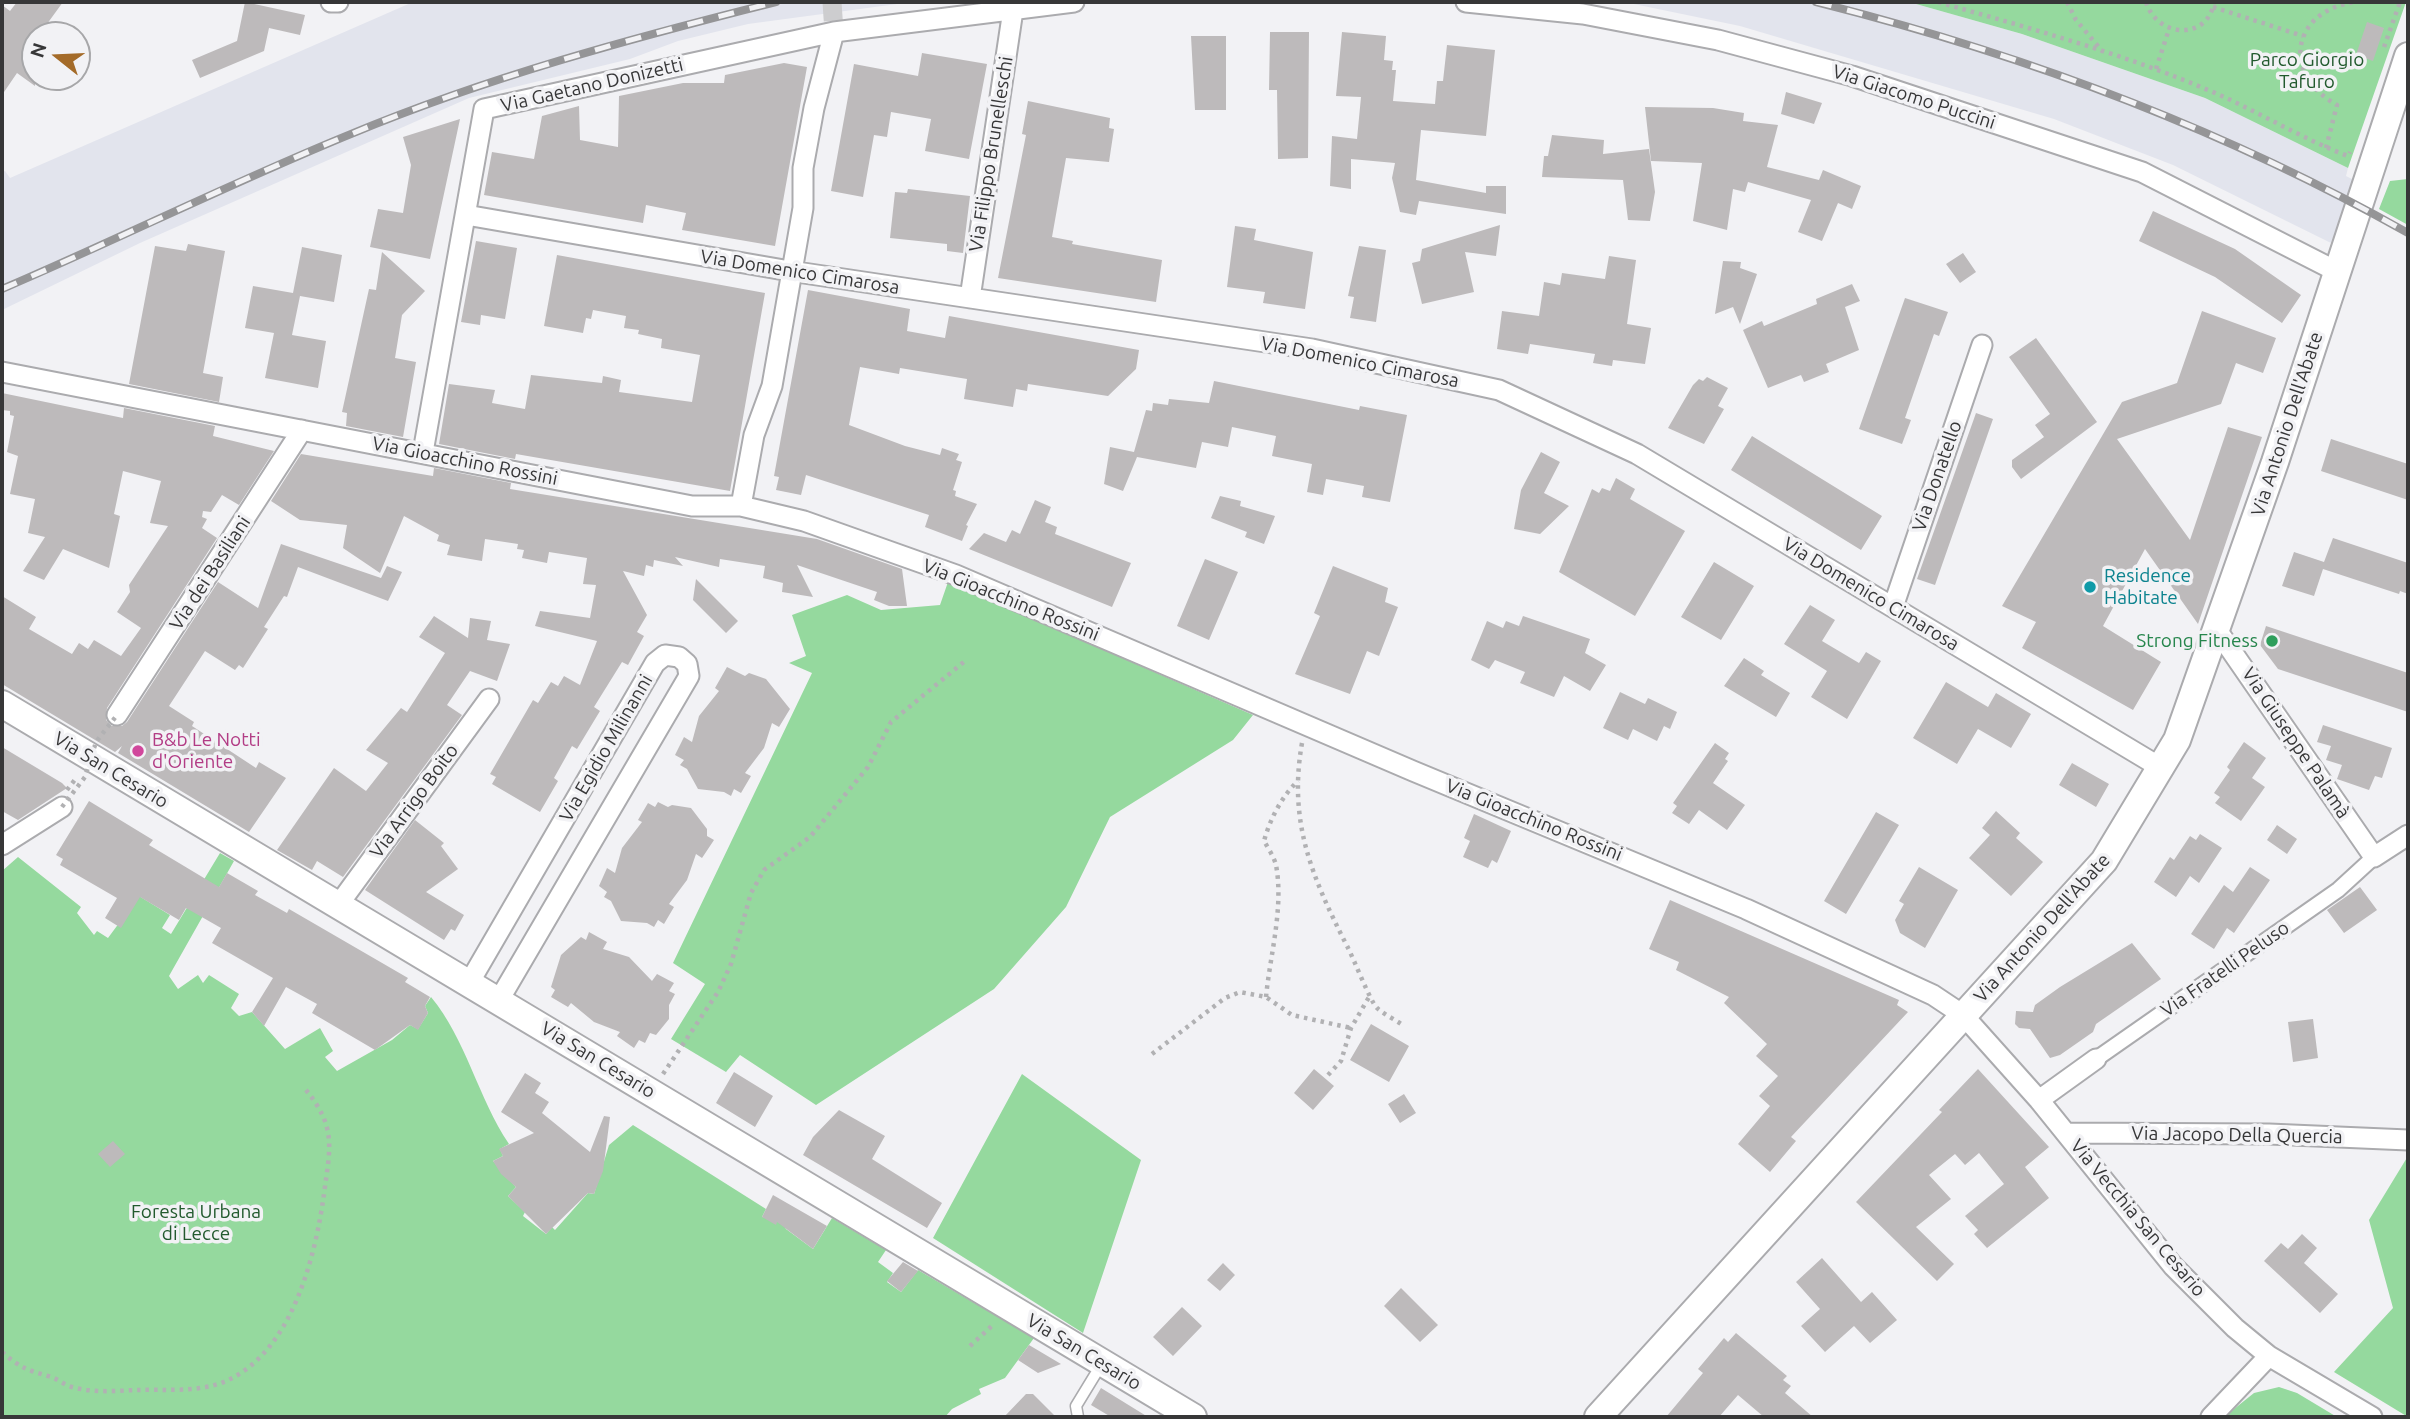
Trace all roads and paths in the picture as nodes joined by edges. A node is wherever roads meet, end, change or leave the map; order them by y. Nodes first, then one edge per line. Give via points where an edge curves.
1 (331, 2) edge
2 (338, 2) edge
3 (1074, 2) edge
4 (1466, 2) edge
5 (1938, 2) edge
6 (2067, 2) edge
7 (2146, 2) edge
8 (2356, 2) edge
9 (2400, 2) edge
10 (2213, 4) edge
11 (1013, 10) junction
12 (2169, 29) junction
13 (834, 32) junction
14 (2303, 36) junction
15 (2104, 52) junction
16 (2396, 53) edge
17 (2155, 69) junction
18 (2352, 144) dead end
19 (2326, 148) junction
20 (466, 215) junction
21 (789, 271) junction
22 (2338, 272) junction
23 (970, 298) junction
24 (1982, 345) dead end
25 (2, 372) edge
26 (302, 430) junction
27 (423, 452) junction
28 (741, 506) junction
29 (1893, 607) junction
30 (2217, 630) junction
31 (965, 661) dead end
32 (489, 699) dead end
33 (2, 704) edge
34 (117, 715) joint
35 (1308, 725) junction
36 (2163, 769) junction
37 (1299, 780) junction
38 (62, 807) joint
39 (2408, 835) edge
40 (6, 838) edge
41 (2374, 857) junction
42 (339, 904) junction
43 (469, 982) junction
44 (1266, 997) junction
45 (1369, 997) junction
46 (499, 1000) junction
47 (1963, 1015) junction
48 (1404, 1026) dead end
49 (1351, 1028) junction
50 (1152, 1054) dead end
51 (2096, 1059) joint
52 (1328, 1075) dead end
53 (306, 1090) dead end
54 (652, 1092) junction
55 (2039, 1100) junction
56 (2066, 1133) junction
57 (2408, 1140) edge
58 (1009, 1306) junction
59 (970, 1346) dead end
60 (2, 1352) edge
61 (2269, 1356) junction
62 (1102, 1363) junction
63 (1078, 1417) edge
64 (1193, 1417) edge
65 (1598, 1417) edge
66 (2211, 1417) edge
67 (2372, 1417) edge

1 - 2 street
3 - 11 street
4 - 22 street, Via Giacomo Puccini via 1583,15 1718,40 1852,76 2142,172
5 - 15 path
6 - 15 path
7 - 12 path via 2157,22
8 - 14 path via 2325,9
9 - 16 path
10 - 12 path via 2206,19 2195,27
10 - 14 path
11 - 13 street
11 - 23 street, Via Filippo Brunelleschi
12 - 17 path
13 - 20 street, Via Gaetano Donizetti via 484,109
13 - 21 street via 814,108 803,168 803,208
14 - 19 path via 2301,63 2308,81 2320,96 2337,105
15 - 17 path
16 - 22 main road, Via Antonio Dell'Abate
17 - 19 path
18 - 19 path via 2348,156
20 - 21 street, Via Domenico Cimarosa
20 - 27 street, Via Gaetano Donizetti
21 - 23 street, Via Domenico Cimarosa
21 - 28 street via 772,386 754,435
22 - 30 main road, Via Antonio Dell'Abate
23 - 29 street, Via Domenico Cimarosa via 1312,349 1499,390 1637,454
24 - 29 street, Via Donatello
25 - 26 street, Via Gioacchino Rossini
26 - 27 street, Via Gioacchino Rossini
26 - 34 street, Via dei Basiliani
27 - 28 street, Via Gioacchino Rossini via 692,506
28 - 35 street, Via Gioacchino Rossini via 840,533 956,575
29 - 36 street, Via Domenico Cimarosa
30 - 36 main road, Via Antonio Dell'Abate
30 - 41 street, Via Giuseppe Palamà
31 - 54 path via 891,722 868,767 810,837 764,870 751,893 718,992
32 - 42 street, Via Arrigo Boito
33 - 42 main road, Via San Cesario
34 - 38 path, bridge via 96,742 85,777
35 - 37 path
35 - 47 street, Via Gioacchino Rossini via 1746,909 1882,970
36 - 47 main road, Via Antonio Dell'Abate via 2104,861
37 - 44 path via 1289,789 1264,841 1276,863 1274,939
37 - 45 path via 1298,810 1307,861
38 - 40 street
39 - 41 street, Via Fratelli Peluso
41 - 51 street, Via Fratelli Peluso via 2338,890
42 - 43 main road, Via San Cesario
43 - 46 main road, Via San Cesario
43 - 46 street, Via Egidio Milinanni via 655,663 665,656 679,657 687,664 689,676
44 - 49 path via 1292,1015
44 - 50 path via 1240,992 1225,998
45 - 48 path
45 - 49 path
46 - 54 main road, Via San Cesario
47 - 55 street, Via Vecchia San Cesario
47 - 65 main road, Via Antonio Dell'Abate
49 - 52 path via 1340,1061
51 - 55 street, Via Fratelli Peluso
53 - 60 path via 329,1129 320,1229 303,1286 268,1347 243,1370 206,1387 101,1392 31,1373
54 - 58 main road, Via San Cesario
55 - 56 street, Via Vecchia San Cesario
56 - 57 street, Via Jacopo Della Quercia
56 - 61 street, Via Vecchia San Cesario via 2173,1266
58 - 59 path
58 - 62 main road, Via San Cesario
61 - 66 street
61 - 67 street, Via Vecchia San Cesario
62 - 63 lane via 1076,1406
62 - 64 main road, Via San Cesario

